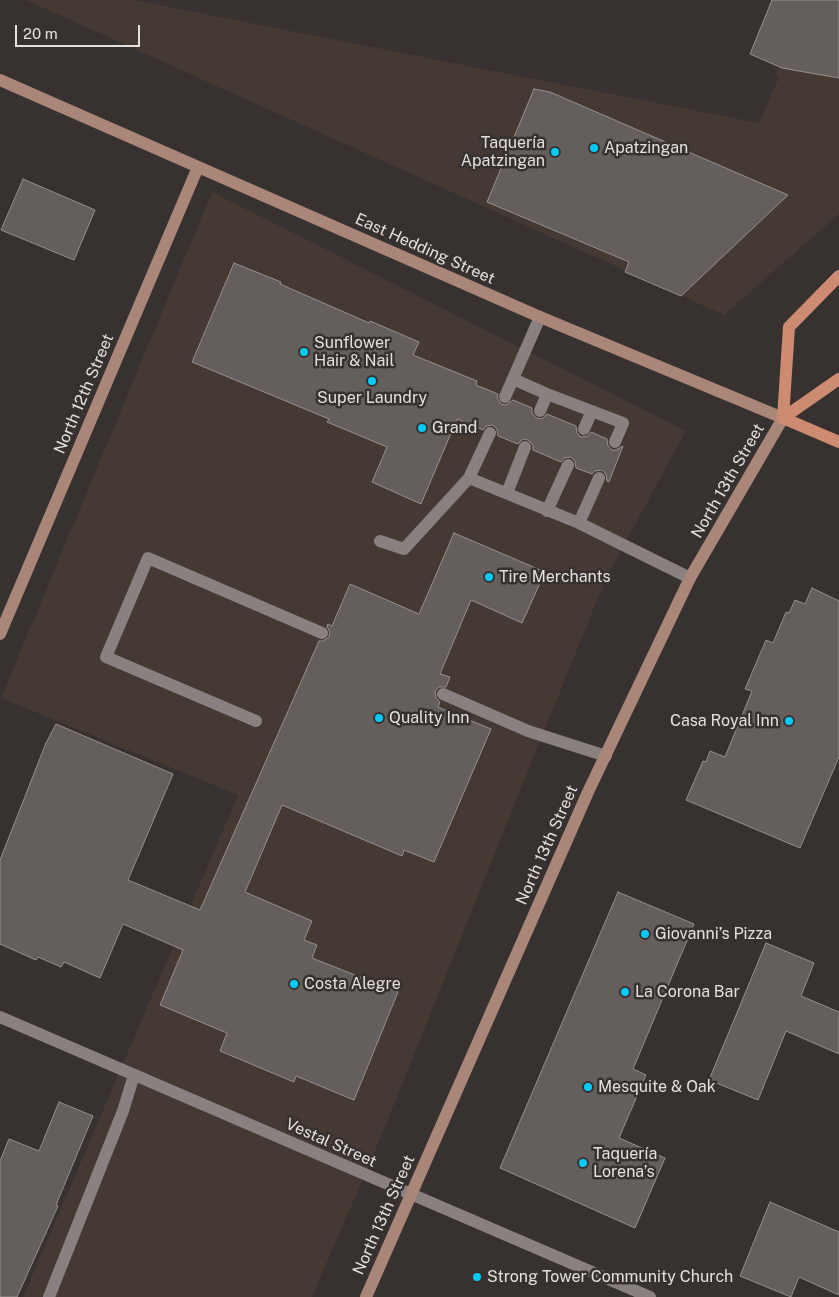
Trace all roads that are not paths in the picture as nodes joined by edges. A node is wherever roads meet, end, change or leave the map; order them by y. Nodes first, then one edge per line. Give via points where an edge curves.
1 (0, 80) edge
2 (198, 167) junction
3 (839, 276) edge
4 (540, 317) junction
5 (513, 379) junction
6 (839, 379) edge
7 (547, 394) junction
8 (505, 397) dead end
9 (540, 411) dead end
10 (592, 411) junction
11 (783, 418) junction
12 (584, 429) dead end
13 (490, 432) dead end
14 (614, 442) dead end
15 (839, 442) edge
16 (525, 447) dead end
17 (568, 464) dead end
18 (469, 478) junction
19 (599, 478) dead end
20 (506, 493) junction
21 (547, 511) junction
22 (579, 523) junction
23 (380, 540) dead end
24 (690, 578) junction
25 (322, 633) dead end
26 (0, 634) edge
27 (443, 694) dead end
28 (256, 721) dead end
29 (606, 756) junction
30 (0, 1017) edge
31 (134, 1075) junction
32 (410, 1195) junction
33 (49, 1297) edge
34 (366, 1297) edge
35 (650, 1297) edge

1 - 2 main road, East Hedding Street
2 - 4 main road, East Hedding Street
2 - 26 main road, North 12th Street
3 - 11 main road via 789,327
4 - 5 street
4 - 11 main road, East Hedding Street
5 - 7 street
5 - 8 street
6 - 11 main road
7 - 9 street
7 - 10 street
10 - 12 street
10 - 14 street via 623,423
11 - 15 main road, East Hedding Street
11 - 24 main road, North 13th Street
13 - 18 street
16 - 20 street
17 - 21 street
18 - 20 street
18 - 23 street via 404,549
19 - 22 street
20 - 21 street
21 - 22 street
22 - 24 street
24 - 29 main road, North 13th Street
25 - 28 street via 148,558 106,657
27 - 29 street via 528,731
29 - 32 main road, North 13th Street
30 - 31 street, Vestal Street
31 - 32 street, Vestal Street
31 - 33 street via 123,1111
32 - 34 main road, North 13th Street
32 - 35 street, Vestal Street

